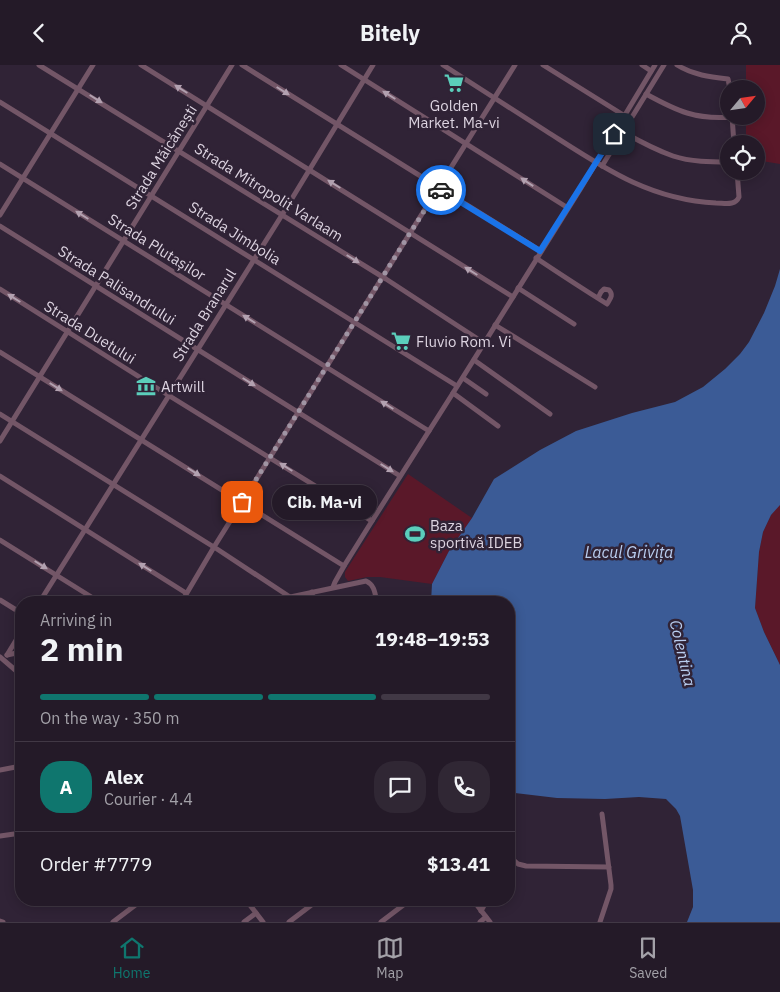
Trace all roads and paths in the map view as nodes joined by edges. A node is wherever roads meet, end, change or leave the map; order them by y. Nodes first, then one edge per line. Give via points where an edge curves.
1 (40, 65) edge
2 (93, 65) edge
3 (141, 65) edge
4 (232, 65) edge
5 (242, 65) edge
6 (341, 65) edge
7 (373, 65) edge
8 (443, 65) edge
9 (515, 65) edge
10 (543, 65) edge
11 (642, 65) edge
12 (655, 65) edge
13 (664, 65) edge
14 (677, 65) edge
15 (651, 71) junction
16 (365, 80) junction
17 (728, 80) edge
18 (78, 89) junction
19 (646, 94) junction
20 (495, 98) junction
21 (0, 102) edge
22 (207, 106) junction
23 (624, 116) junction
24 (720, 118) edge
25 (337, 125) junction
26 (624, 132) junction
27 (51, 133) junction
28 (467, 143) junction
29 (179, 151) junction
30 (720, 161) edge
31 (596, 162) junction
32 (0, 164) edge
33 (602, 166) junction
34 (310, 169) junction
35 (23, 179) junction
36 (738, 180) edge
37 (439, 188) junction
38 (152, 196) junction
39 (568, 208) junction
40 (0, 215) edge
41 (282, 215) junction
42 (0, 227) edge
43 (410, 233) junction
44 (123, 241) junction
45 (540, 251) junction
46 (536, 258) junction
47 (254, 260) junction
48 (382, 277) junction
49 (95, 286) junction
50 (0, 289) edge
51 (518, 289) junction
52 (512, 297) junction
53 (598, 298) dead end
54 (225, 304) junction
55 (354, 322) junction
56 (574, 324) dead end
57 (497, 326) junction
58 (67, 332) junction
59 (484, 343) junction
60 (197, 350) junction
61 (0, 352) edge
62 (474, 360) junction
63 (326, 367) junction
64 (40, 377) junction
65 (463, 377) junction
66 (457, 386) junction
67 (595, 387) dead end
68 (453, 393) junction
69 (486, 394) dead end
70 (168, 395) junction
71 (298, 413) junction
72 (0, 414) edge
73 (550, 414) dead end
74 (12, 422) junction
75 (498, 426) dead end
76 (428, 431) junction
77 (141, 439) junction
78 (0, 441) edge
79 (270, 457) junction
80 (0, 476) edge
81 (400, 476) junction
82 (113, 484) junction
83 (242, 502) junction
84 (372, 521) junction
85 (85, 529) junction
86 (0, 540) edge
87 (214, 547) junction
88 (344, 566) junction
89 (56, 575) junction
90 (333, 587) junction
91 (312, 592) junction
92 (186, 593) junction
93 (43, 596) edge
94 (90, 596) edge
95 (184, 596) edge
96 (288, 596) edge
97 (294, 596) edge
98 (312, 596) edge
99 (376, 596) edge
100 (0, 599) edge
101 (15, 609) edge
102 (15, 642) edge
103 (15, 653) edge
104 (7, 655) junction
105 (0, 657) edge
106 (15, 670) edge
107 (15, 767) edge
108 (0, 770) edge
109 (602, 814) dead end
110 (15, 834) edge
111 (0, 836) edge
112 (515, 861) edge
113 (609, 867) junction
114 (134, 906) edge
115 (251, 906) edge
116 (310, 906) edge
117 (402, 906) edge
118 (478, 906) edge
119 (484, 906) edge
120 (482, 911) junction
121 (256, 913) junction
122 (486, 917) junction
123 (113, 922) edge
124 (244, 922) edge
125 (263, 922) edge
126 (289, 922) edge
127 (381, 922) edge
128 (480, 922) edge
129 (490, 922) edge
130 (600, 922) edge

1 - 18 street, Strada Mitropolit Varlaam
2 - 18 street
22 -> 3 street
4 - 22 street, Strada Măicănești
5 -> 25 street
6 - 16 street
7 - 16 street, Strada Branarul
8 - 20 street
9 - 20 street
10 - 23 street
11 - 15 street
12 - 15 street
13 - 19 street
14 - 17 street via 699,75
15 - 23 street
16 - 25 street, Strada Branarul
28 -> 16 street
18 - 27 street
18 -> 29 street, Strada Mitropolit Varlaam
19 - 24 street via 691,115
19 - 26 street
20 - 28 street
20 - 31 street
21 - 27 street, Strada Jimbolia
22 - 29 street, Strada Măicănești
22 - 34 street
23 - 31 street
25 - 34 street, Strada Branarul
25 - 37 street
26 - 30 street via 674,157
26 - 33 street
27 - 35 street
27 - 38 street, Strada Jimbolia
28 - 37 street
39 -> 28 street
29 - 38 street, Strada Măicănești
29 - 41 street, Strada Mitropolit Varlaam
31 - 33 street
31 - 39 street
32 - 35 street, Strada Plutașilor
33 - 36 street via 644,188 681,199 713,203 738,200
34 - 41 street, Strada Branarul
43 -> 34 street
35 - 40 street
44 -> 35 street, Strada Plutașilor
37 - 43 street
37 - 45 street
38 - 44 street, Strada Măicănești
38 - 47 street, Strada Jimbolia
39 - 45 street
41 - 47 street, Strada Branarul
41 -> 48 street, Strada Mitropolit Varlaam
42 - 49 street, Strada Palisandrului
43 - 48 street
52 -> 43 street
44 - 49 street, Strada Măicănești
44 - 54 street, Strada Plutașilor
45 - 46 street
46 - 51 street
46 - 53 street
47 - 54 street, Strada Branarul
47 - 55 street, Strada Jimbolia
48 - 55 street
48 - 59 street, Strada Mitropolit Varlaam
49 - 58 street, Strada Măicănești
49 - 60 street, Strada Palisandrului
58 -> 50 street, Strada Duetului
51 - 52 street
51 - 56 street
52 - 57 street
54 - 60 street, Strada Branarul
63 -> 54 street, Strada Plutașilor
55 - 63 street
55 - 66 street, Strada Jimbolia
57 - 59 street
57 - 67 street
58 - 64 street, Strada Măicănești
58 - 70 street, Strada Duetului
59 - 62 street
60 - 70 street, Strada Branarul
60 -> 71 street, Strada Palisandrului
61 - 64 street
62 - 65 street
62 - 73 street
63 - 71 street
76 -> 63 street, Strada Plutașilor
64 - 74 street, Strada Măicănești
64 -> 77 street
65 - 66 street
65 - 69 street
66 - 68 street
68 - 75 street
68 - 76 street
70 - 77 street, Strada Branarul
70 - 79 street, Strada Duetului
71 - 79 street
71 -> 81 street, Strada Palisandrului
72 - 74 street
74 - 78 street, Strada Măicănești
74 - 82 street
76 - 81 street
77 - 82 street, Strada Branarul
77 -> 83 street
79 - 83 street
84 -> 79 street, Strada Duetului
80 - 85 street
81 - 84 street
82 - 85 street, Strada Branarul
82 - 87 street
83 - 87 street
83 - 88 street
84 - 88 street
85 - 89 street, Strada Branarul
92 -> 85 street
86 -> 89 street
87 - 92 street
87 - 96 street
88 - 90 street
89 - 93 street, Strada Branarul
89 - 94 street
90 - 91 street
90 - 99 street via 366,581 374,588
91 - 97 street
91 - 98 street
92 - 95 street
100 - 101 street
102 - 104 street
103 - 104 street
104 - 105 street
105 - 106 street
107 - 108 street
109 - 113 street
110 - 111 street
112 - 113 street via 526,866
113 - 130 street via 611,889
114 - 123 street
115 - 121 street
116 - 126 street
117 - 127 street
118 - 120 street
119 - 120 street
120 - 122 street
121 - 124 street
121 - 125 street
122 - 128 street
122 - 129 street

